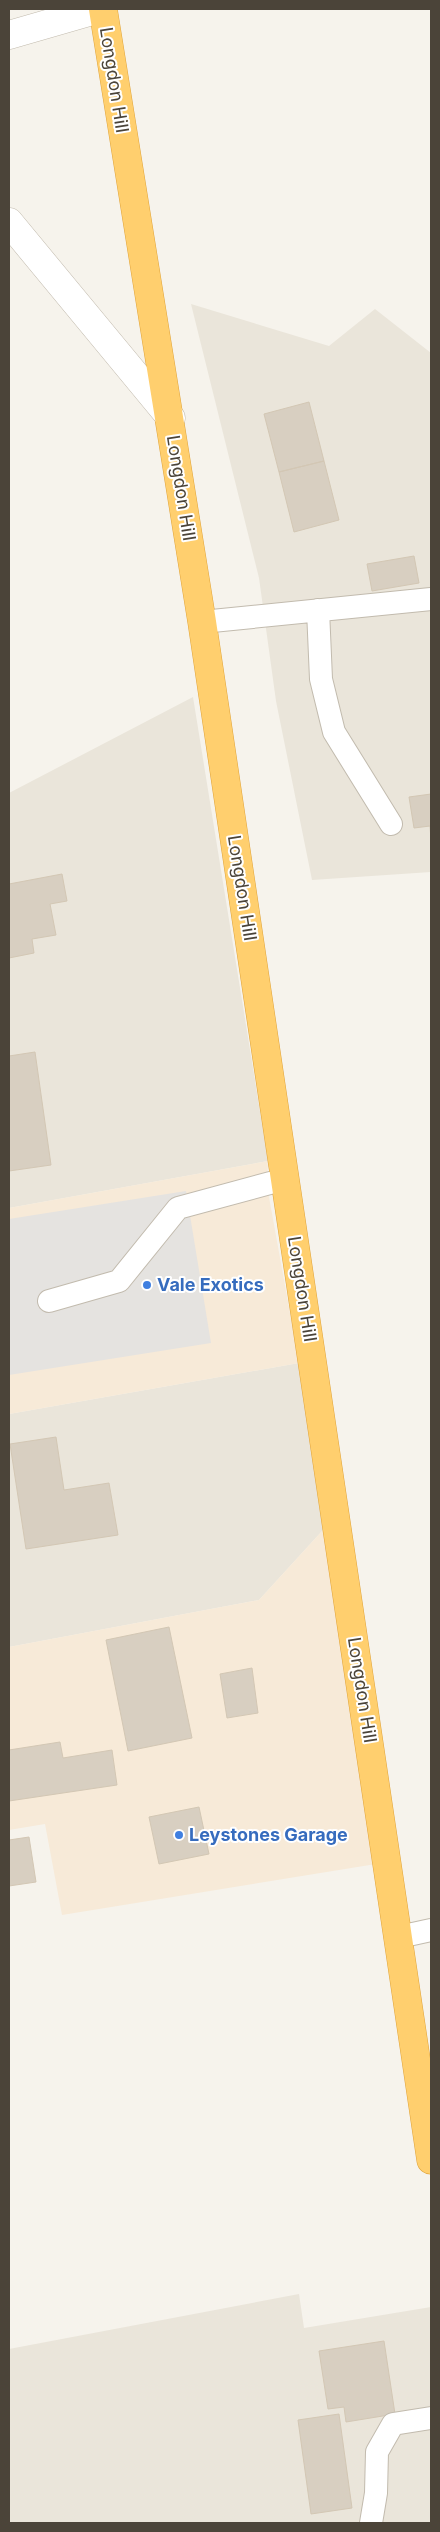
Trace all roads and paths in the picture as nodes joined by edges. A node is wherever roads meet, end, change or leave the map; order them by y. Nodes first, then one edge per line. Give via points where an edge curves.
1 (101, 9) edge
2 (9, 35) edge
3 (9, 222) edge
4 (171, 418) junction
5 (431, 599) edge
6 (318, 610) junction
7 (202, 622) junction
8 (391, 824) dead end
9 (285, 1179) junction
10 (49, 1301) dead end
11 (431, 1930) edge
12 (399, 1938) junction
13 (431, 2160) edge
14 (431, 2418) edge
15 (371, 2523) edge

1 - 2 street
1 - 4 highway, Longdon Hill
3 - 4 street, Longdon Hill
4 - 7 highway, Longdon Hill
5 - 6 lane
6 - 7 lane
6 - 8 lane via 321,678 334,732
7 - 9 highway, Longdon Hill
9 - 10 lane via 178,1208 119,1281
9 - 12 highway, Longdon Hill
11 - 12 lane
12 - 13 highway, Longdon Hill
14 - 15 lane via 392,2424 377,2452

